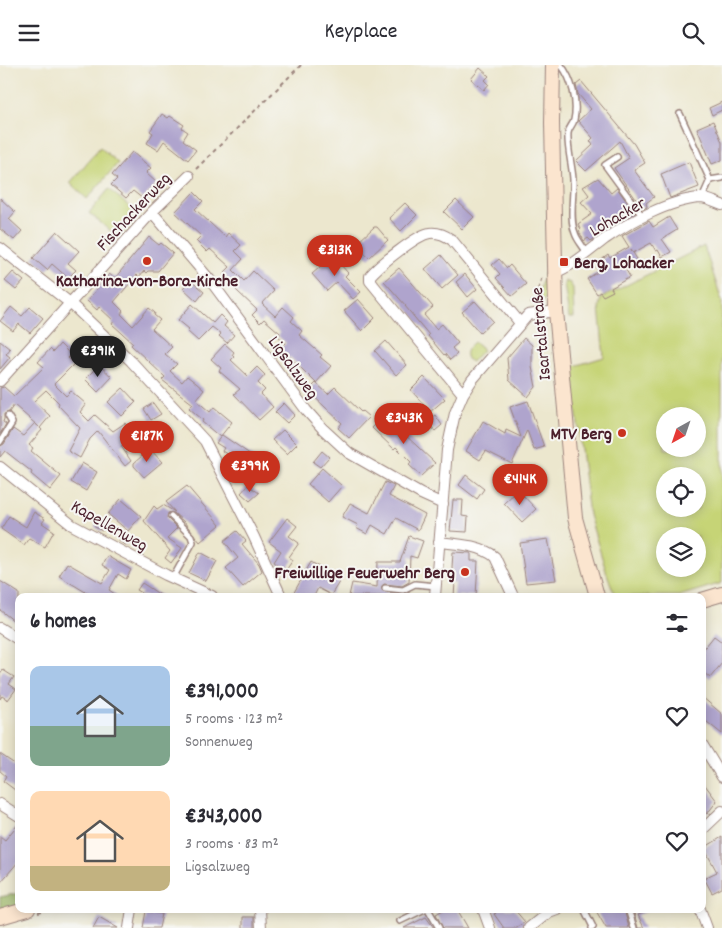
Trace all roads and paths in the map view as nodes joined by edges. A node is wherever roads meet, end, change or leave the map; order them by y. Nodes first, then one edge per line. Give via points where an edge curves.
1 (301, 65) edge
2 (553, 65) edge
3 (561, 65) edge
4 (680, 113) dead end
5 (617, 157) dead end
6 (190, 175) joint
7 (722, 178) edge
8 (710, 180) junction
9 (702, 198) junction
10 (722, 205) edge
11 (152, 212) junction
12 (643, 217) junction
13 (0, 249) edge
14 (587, 253) junction
15 (554, 268) junction
16 (70, 303) junction
17 (556, 311) junction
18 (528, 315) junction
19 (520, 323) junction
20 (1, 379) edge
21 (463, 394) junction
22 (8, 416) dead end
23 (0, 442) edge
24 (0, 467) edge
25 (443, 504) junction
26 (171, 516) dead end
27 (439, 542) junction
28 (173, 579) junction
29 (385, 589) dead end
30 (435, 591) edge
31 (205, 593) edge
32 (280, 593) edge
33 (512, 593) edge
34 (596, 593) edge
35 (722, 594) edge
36 (706, 599) edge
37 (0, 628) edge
38 (15, 637) edge
39 (706, 751) edge
40 (722, 777) edge
41 (0, 803) edge
42 (722, 811) edge
43 (15, 813) edge
44 (706, 826) edge
45 (15, 913) edge
46 (131, 913) edge
47 (260, 913) edge
48 (418, 913) edge
49 (430, 913) edge
50 (484, 913) edge
51 (548, 913) edge
52 (587, 913) edge
53 (629, 913) edge
54 (701, 913) edge
55 (0, 917) edge
56 (400, 921) dead end
57 (129, 928) edge
58 (260, 928) edge
59 (439, 928) edge
60 (490, 928) edge
61 (529, 928) edge
62 (592, 928) edge
63 (634, 928) edge
64 (707, 928) edge

1 - 6 path
2 - 15 main road, Isartalstraße
3 - 14 lane via 570,79 575,108 568,135 573,180 572,221 574,233
4 - 8 lane
5 - 12 lane via 605,165
6 - 11 street, Fischackerweg
7 - 8 lane
8 - 9 lane
9 - 10 street
9 - 12 street, Lohacker via 673,204
11 - 16 street, Fischackerweg
11 - 25 street, Ligsalzweg via 210,280 323,429 349,453
12 - 14 street, Lohacker
13 - 16 street
14 - 15 street, Lohacker via 574,263
15 - 17 main road, Isartalstraße
15 - 18 path via 544,271
16 - 20 street, Fischackerweg
16 - 32 street via 131,361 205,441
17 - 18 street
17 - 34 main road, Isartalstraße via 575,519
18 - 19 street
19 - 21 street
19 - 21 street via 443,233 429,233 416,239 370,276 370,281
21 - 25 street via 447,450
22 - 23 lane via 12,423
24 - 28 street, Kapellenweg via 72,525
25 - 27 street
26 - 28 lane via 194,542
27 - 30 street
27 - 33 street via 491,553
28 - 31 street, Kapellenweg
29 - 30 lane via 403,591 415,584
35 - 36 main road
37 - 38 street
39 - 40 street
41 - 43 street
42 - 44 street
45 - 55 main road
46 - 57 street
47 - 58 street
48 - 56 lane
49 - 59 lane
50 - 60 street
51 - 61 street
52 - 62 lane
53 - 63 lane
54 - 64 street

